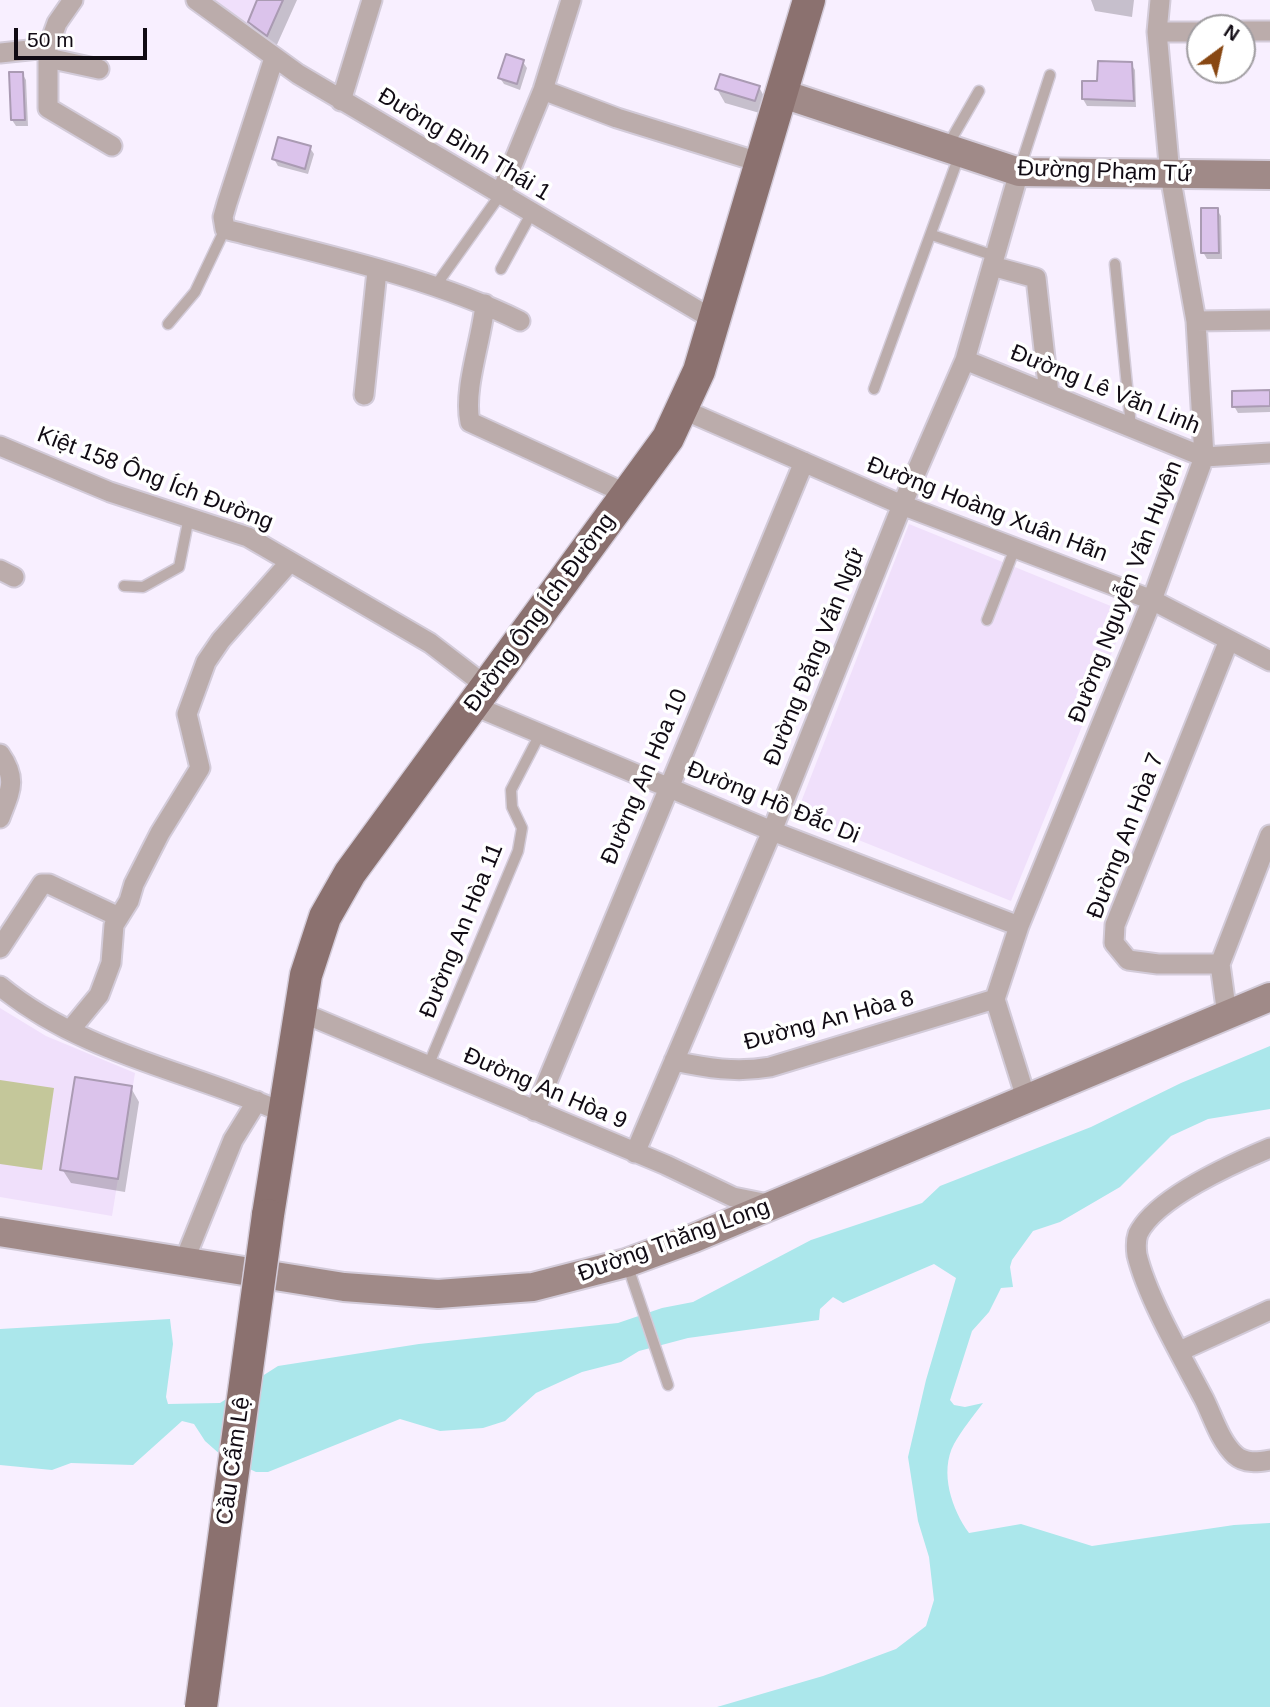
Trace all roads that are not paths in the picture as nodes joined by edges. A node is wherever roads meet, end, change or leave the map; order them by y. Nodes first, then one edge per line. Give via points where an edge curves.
1 (73, 0) edge
2 (372, 0) edge
3 (570, 0) edge
4 (809, 0) edge
5 (1160, 0) edge
6 (206, 3) edge
7 (1157, 32) junction
8 (1186, 32) edge
9 (0, 53) edge
10 (48, 53) junction
11 (274, 58) junction
12 (99, 69) dead end
13 (1050, 75) dead end
14 (543, 90) junction
15 (979, 91) dead end
16 (783, 94) junction
17 (341, 101) junction
18 (112, 146) dead end
19 (953, 150) junction
20 (762, 163) junction
21 (1019, 172) junction
22 (1270, 174) edge
23 (1170, 175) junction
24 (500, 195) junction
25 (531, 214) junction
26 (225, 229) junction
27 (932, 235) junction
28 (993, 261) junction
29 (1115, 264) dead end
30 (501, 269) dead end
31 (377, 271) junction
32 (434, 288) junction
33 (485, 304) junction
34 (714, 320) junction
35 (1270, 320) edge
36 (520, 321) dead end
37 (1196, 321) junction
38 (169, 324) dead end
39 (965, 360) junction
40 (874, 389) dead end
41 (1049, 394) junction
42 (364, 395) dead end
43 (684, 410) junction
44 (1131, 427) junction
45 (0, 446) edge
46 (1270, 453) edge
47 (1204, 457) junction
48 (804, 462) junction
49 (627, 494) junction
50 (902, 505) junction
51 (189, 517) junction
52 (1015, 548) junction
53 (289, 563) junction
54 (124, 586) dead end
55 (1152, 600) junction
56 (987, 620) dead end
57 (1229, 640) junction
58 (1270, 661) edge
59 (479, 696) junction
60 (540, 734) junction
61 (0, 754) edge
62 (667, 787) junction
63 (0, 818) edge
64 (772, 831) junction
65 (1270, 835) edge
66 (119, 917) junction
67 (1019, 926) junction
68 (0, 948) edge
69 (1220, 964) junction
70 (0, 986) edge
71 (1270, 998) edge
72 (995, 999) junction
73 (298, 1012) junction
74 (1227, 1015) junction
75 (71, 1029) junction
76 (674, 1061) junction
77 (428, 1066) junction
78 (1026, 1098) junction
79 (269, 1107) junction
80 (535, 1111) junction
81 (1270, 1148) edge
82 (635, 1153) junction
83 (775, 1205) junction
84 (268, 1215) joint
85 (0, 1232) edge
86 (185, 1259) junction
87 (630, 1273) junction
88 (1270, 1310) edge
89 (1180, 1351) junction
90 (668, 1385) dead end
91 (1262, 1461) edge
92 (201, 1707) edge

1 - 10 street via 57,23
2 - 17 street
3 - 14 street
4 - 16 main road, Đường Ông Ích Đường
5 - 7 street, Đường Nguyễn Văn Huyên
6 - 11 street, Đường Bình Thái 1
7 - 8 street
7 - 23 street, Đường Nguyễn Văn Huyên
9 - 10 street
10 - 12 street
10 - 18 street via 48,108
11 - 17 street, Đường Bình Thái 1
11 - 26 street via 227,203
13 - 21 lane
14 - 20 street via 629,123
14 - 24 street
15 - 19 lane
16 - 19 street, Đường Phạm Tứ
16 - 20 main road, Đường Ông Ích Đường
17 - 24 street, Đường Bình Thái 1
19 - 21 street, Đường Phạm Tứ
19 - 27 lane
20 - 34 main road, Đường Ông Ích Đường
21 - 23 street, Đường Phạm Tứ
21 - 28 street, Đường Đặng Văn Ngữ
22 - 23 street, Đường Phạm Tứ
23 - 37 street, Đường Nguyễn Văn Huyên
24 - 25 street, Đường Bình Thái 1
24 - 32 lane
25 - 30 lane
25 - 34 street, Đường Bình Thái 1
26 - 31 street
26 - 38 lane via 195,292
27 - 28 lane
27 - 40 lane
28 - 39 street, Đường Đặng Văn Ngữ
28 - 41 street via 1037,278
29 - 44 lane
31 - 32 street
31 - 42 street
32 - 33 street
33 - 36 street
33 - 49 street via 472,383 469,417 473,425
34 - 43 main road, Đường Ông Ích Đường
35 - 37 street
37 - 47 street, Đường Nguyễn Văn Huyên
39 - 41 street, Đường Lê Văn Linh
39 - 50 street, Đường Đặng Văn Ngữ
41 - 44 street, Đường Lê Văn Linh
43 - 48 street, Đường Hoàng Xuân Hãn
43 - 49 main road, Đường Ông Ích Đường
44 - 47 street, Đường Lê Văn Linh
45 - 51 street, Kiệt 158 Ông Ích Đường via 110,492
46 - 47 street, Đường Lê Văn Linh
47 - 55 street, Đường Nguyễn Văn Huyên
48 - 50 street, Đường Hoàng Xuân Hãn
48 - 62 street, Đường An Hòa 10
49 - 59 main road, Đường Ông Ích Đường
50 - 52 street, Đường Hoàng Xuân Hãn
50 - 64 street, Đường Đặng Văn Ngữ
51 - 53 street, Kiệt 158 Ông Ích Đường via 248,537
51 - 54 lane via 179,566 143,587
52 - 55 street, Đường Hoàng Xuân Hãn
52 - 56 lane
53 - 59 street, Kiệt 158 Ông Ích Đường via 422,638
53 - 66 street via 206,662 187,714 200,768 160,833
55 - 57 street, Đường Hoàng Xuân Hãn
55 - 67 street, Đường Nguyễn Văn Huyên
57 - 58 street, Đường Hoàng Xuân Hãn
57 - 69 street, Đường An Hòa 7 via 1115,925 1114,943 1128,960
59 - 60 street, Đường Hồ Đắc Di
59 - 73 main road, Đường Ông Ích Đường via 350,873 325,917
60 - 62 street, Đường Hồ Đắc Di
60 - 77 lane, Đường An Hòa 11 via 511,790 512,807 522,828 518,851
61 - 63 street via 12,785
62 - 64 street, Đường Hồ Đắc Di
62 - 80 street, Đường An Hòa 10
64 - 67 street, Đường Hồ Đắc Di
64 - 76 street, Đường Đặng Văn Ngữ
65 - 69 street
66 - 68 street via 42,884
66 - 75 street via 99,995
67 - 72 street, Đường Nguyễn Văn Huyên
69 - 74 street
70 - 75 street via 20,1003
71 - 74 street, Đường Thăng Long
72 - 76 street, Đường An Hòa 8 via 770,1067 715,1070
72 - 78 street
73 - 77 street, Đường An Hòa 9
73 - 79 main road, Đường Ông Ích Đường
74 - 78 street, Đường Thăng Long
75 - 79 street via 117,1054
76 - 82 street, Đường Đặng Văn Ngữ
77 - 80 street, Đường An Hòa 9
78 - 83 street, Đường Thăng Long
79 - 84 main road, Đường Ông Ích Đường
79 - 86 street via 233,1140
80 - 82 street, Đường An Hòa 9
81 - 89 street via 1203,1180 1149,1219 1138,1234 1138,1259
82 - 83 street, Đường An Hòa 9 via 733,1197
83 - 87 street, Đường Thăng Long
84 - 92 main road, Cầu Cẩm Lệ, bridge
85 - 86 street, Đường Thăng Long
86 - 87 street, Đường Thăng Long via 344,1287 438,1294
87 - 90 lane
88 - 89 street
89 - 91 street via 1225,1442 1241,1459

